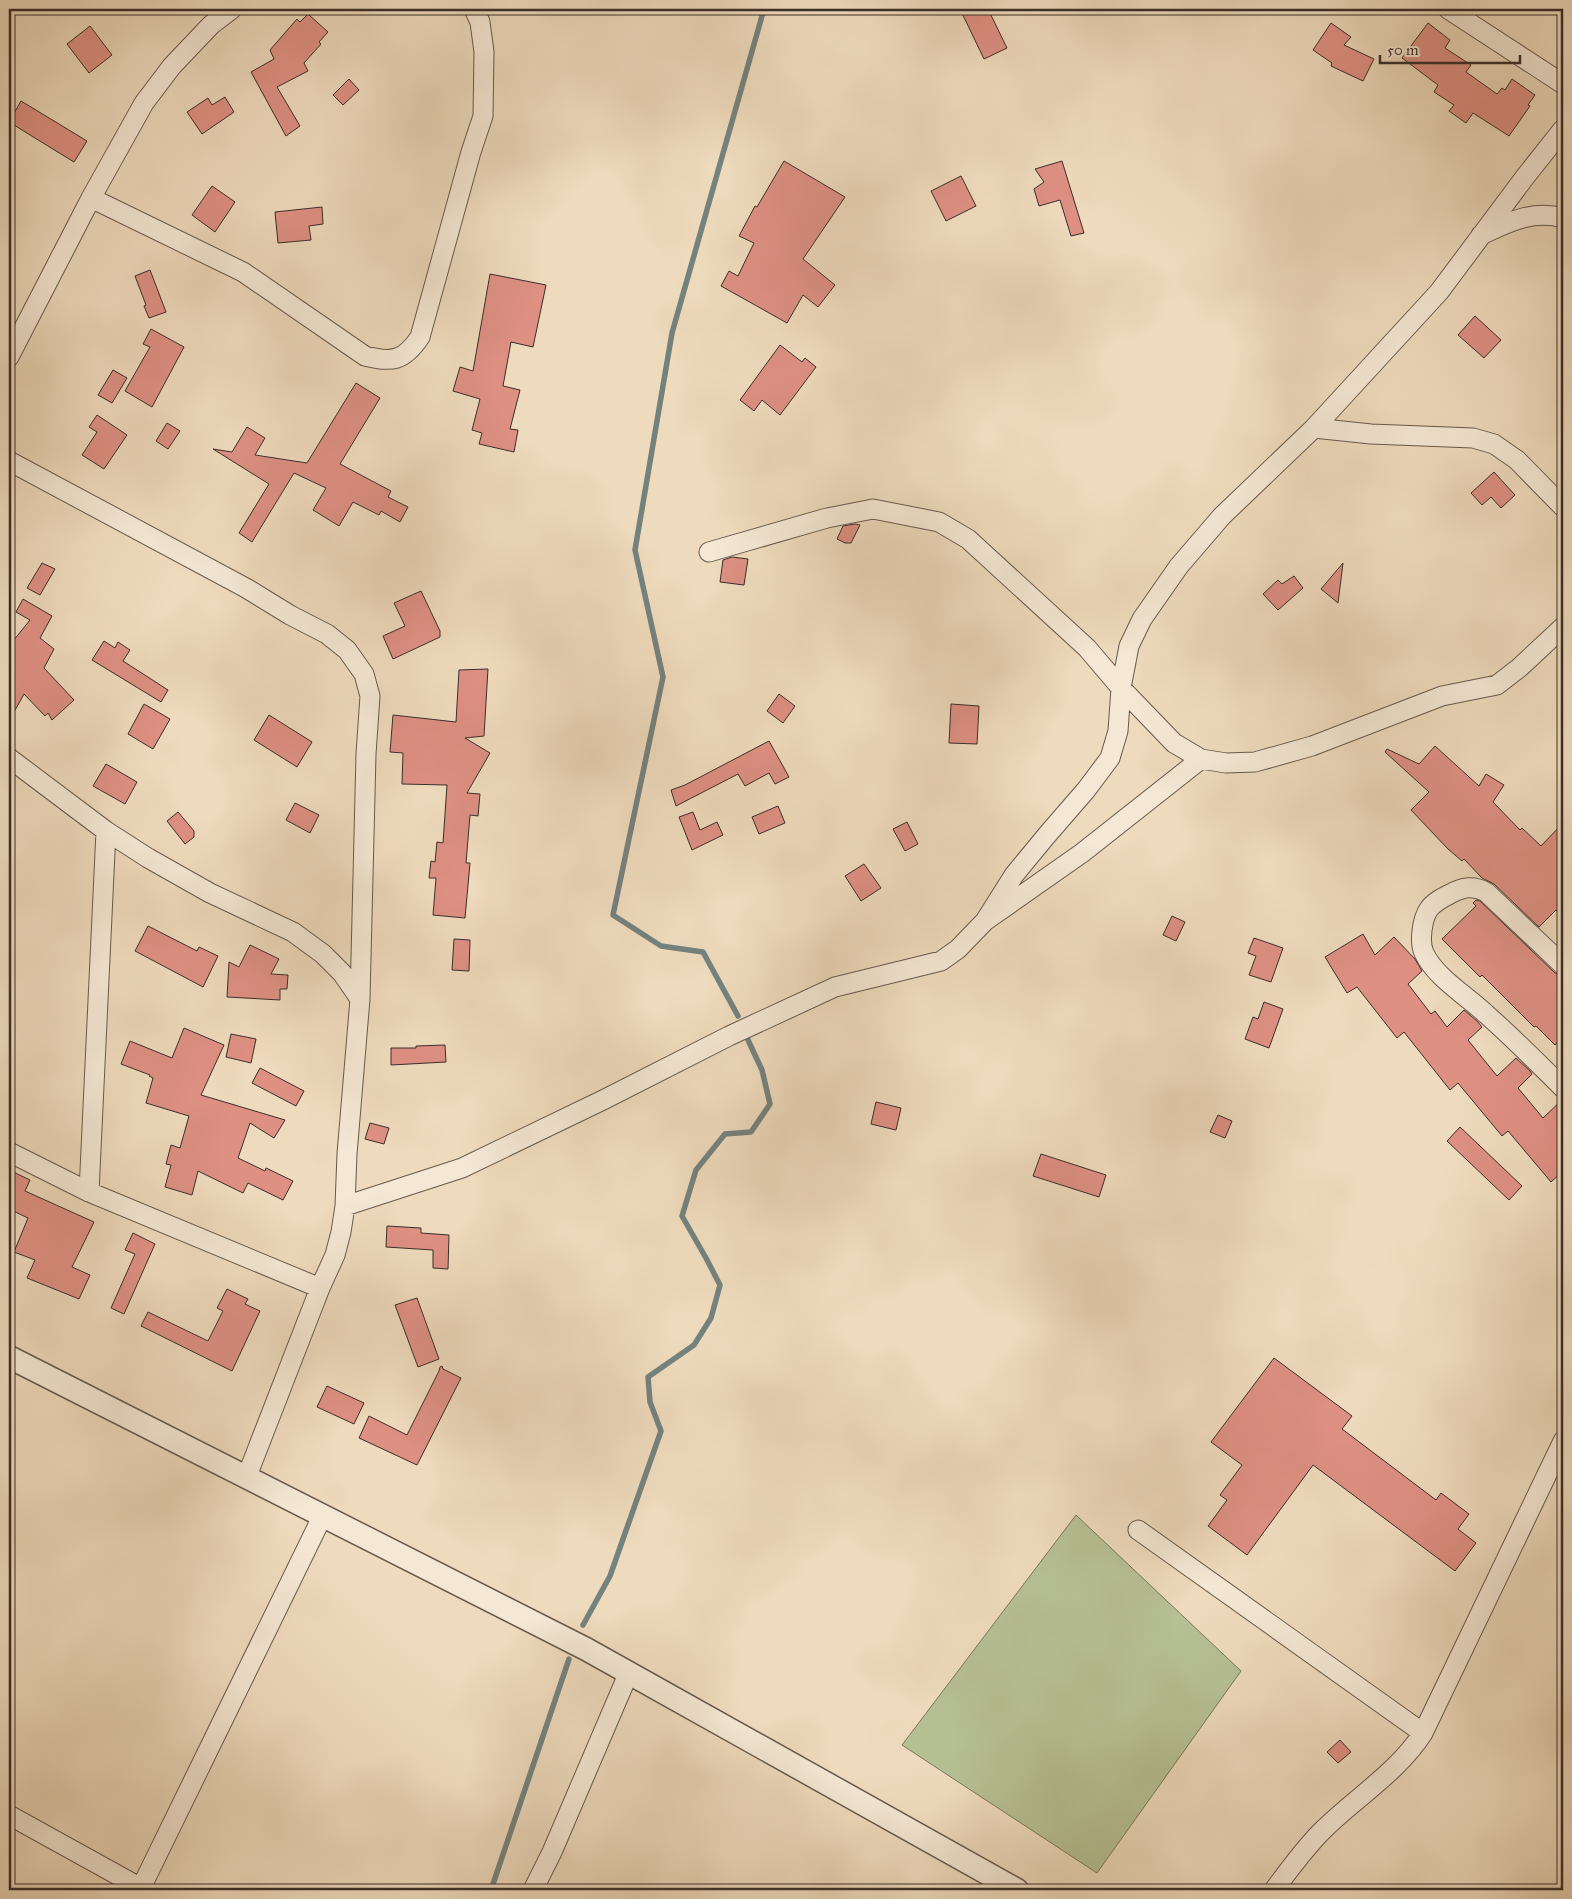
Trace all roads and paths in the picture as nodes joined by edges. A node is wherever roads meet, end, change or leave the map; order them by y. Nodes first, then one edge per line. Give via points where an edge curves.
1 (232, 9) edge
2 (474, 9) edge
3 (1448, 9) edge
4 (1563, 84) edge
5 (1563, 130) edge
6 (90, 198) junction
7 (1563, 218) edge
8 (1480, 236) junction
9 (9, 357) edge
10 (1314, 428) junction
11 (9, 461) edge
12 (1563, 507) edge
13 (709, 552) dead end
14 (1563, 627) edge
15 (1121, 688) junction
16 (9, 758) edge
17 (1201, 759) junction
18 (106, 831) junction
19 (985, 921) junction
20 (1563, 965) edge
21 (360, 999) junction
22 (1563, 1088) edge
23 (9, 1152) edge
24 (89, 1192) junction
25 (345, 1206) junction
26 (320, 1288) junction
27 (9, 1357) edge
28 (1563, 1441) edge
29 (247, 1476) junction
30 (323, 1515) junction
31 (1138, 1530) dead end
32 (629, 1672) junction
33 (1423, 1733) junction
34 (9, 1816) edge
35 (140, 1889) edge
36 (533, 1890) edge
37 (1018, 1890) edge
38 (1274, 1890) edge

1 - 6 street via 211,25 166,73 144,103
2 - 6 street via 480,22 484,52 483,116 420,337 412,349 398,359 384,361 366,356 243,272
3 - 4 street
5 - 8 street
6 - 9 street
7 - 8 street via 1538,215 1518,219
8 - 10 street via 1434,298
10 - 12 street via 1473,438 1494,444 1517,460
10 - 15 street via 1222,516 1179,566 1142,619 1129,646
11 - 21 street via 326,634 347,650 364,674 370,696
13 - 15 street via 827,518 873,509 939,522 968,539 1008,575 1087,648
14 - 17 street via 1497,685 1442,696 1312,746 1256,762 1226,763
15 - 17 street via 1174,743
15 - 19 street via 1118,731 1110,758 1014,875
16 - 18 street
17 - 19 street via 1082,853
18 - 21 street via 210,893 293,932 330,960
18 - 24 street
19 - 25 street via 958,949 941,961 836,987 729,1036 462,1168
20 - 22 street via 1477,887 1453,892 1428,910 1421,939 1423,951 1430,962
21 - 25 street
23 - 24 street
24 - 26 street
25 - 26 street via 336,1255
26 - 29 street
27 - 29 street
28 - 33 street
29 - 30 street
30 - 32 street
30 - 35 street
31 - 33 street
32 - 36 street
32 - 37 street
33 - 38 street via 1393,1769 1323,1830
34 - 35 street

